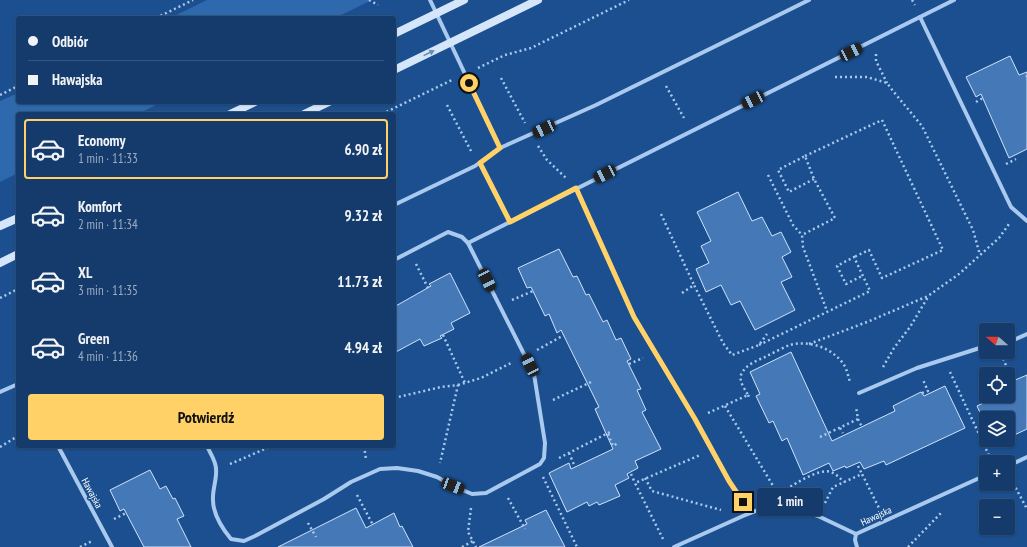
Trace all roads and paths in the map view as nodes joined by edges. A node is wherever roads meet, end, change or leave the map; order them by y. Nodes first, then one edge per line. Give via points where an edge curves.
1 (192, 0) edge
2 (368, 0) edge
3 (430, 0) edge
4 (464, 0) edge
5 (538, 0) edge
6 (629, 0) edge
7 (809, 0) edge
8 (954, 0) edge
9 (378, 5) dead end
10 (436, 14) junction
11 (160, 16) edge
12 (920, 17) junction
13 (396, 33) edge
14 (880, 37) junction
15 (450, 43) junction
16 (396, 69) edge
17 (476, 69) dead end
18 (809, 73) junction
19 (455, 79) dead end
20 (887, 83) junction
21 (16, 87) edge
22 (0, 95) edge
23 (675, 102) dead end
24 (251, 104) edge
25 (325, 104) edge
26 (447, 105) dead end
27 (234, 112) edge
28 (308, 112) edge
29 (386, 112) edge
30 (683, 116) dead end
31 (500, 148) junction
32 (805, 156) junction
33 (479, 164) junction
34 (768, 175) dead end
35 (814, 179) junction
36 (576, 188) junction
37 (396, 204) edge
38 (1017, 212) junction
39 (662, 214) dead end
40 (16, 219) edge
41 (1027, 221) edge
42 (510, 222) junction
43 (0, 226) edge
44 (802, 235) junction
45 (468, 243) junction
46 (410, 252) junction
47 (16, 255) edge
48 (980, 255) junction
49 (854, 258) junction
50 (396, 259) edge
51 (0, 263) edge
52 (862, 276) junction
53 (694, 285) junction
54 (428, 288) dead end
55 (16, 290) edge
56 (533, 291) dead end
57 (682, 293) dead end
58 (928, 296) junction
59 (0, 298) edge
60 (500, 305) junction
61 (827, 311) junction
62 (767, 334) dead end
63 (1027, 334) edge
64 (443, 335) dead end
65 (564, 335) dead end
66 (1015, 339) edge
67 (809, 344) junction
68 (759, 345) junction
69 (979, 348) edge
70 (525, 356) junction
71 (944, 359) junction
72 (465, 382) junction
73 (591, 382) dead end
74 (881, 384) junction
75 (16, 385) edge
76 (458, 385) junction
77 (0, 392) edge
78 (859, 393) joint
79 (748, 395) junction
80 (853, 395) junction
81 (396, 397) edge
82 (750, 399) dead end
83 (554, 400) dead end
84 (725, 406) junction
85 (695, 419) junction
86 (858, 419) junction
87 (862, 427) dead end
88 (840, 428) junction
89 (843, 433) dead end
90 (16, 437) edge
91 (820, 437) dead end
92 (618, 443) dead end
93 (0, 447) edge
94 (59, 448) edge
95 (208, 448) edge
96 (264, 448) edge
97 (712, 450) junction
98 (569, 453) junction
99 (989, 455) edge
100 (1027, 457) edge
101 (544, 458) junction
102 (1015, 463) edge
103 (537, 466) junction
104 (858, 466) dead end
105 (576, 467) dead end
106 (216, 469) junction
107 (631, 474) dead end
108 (862, 474) junction
109 (437, 477) junction
110 (645, 478) junction
111 (979, 478) edge
112 (351, 482) junction
113 (844, 482) junction
114 (635, 483) junction
115 (1015, 486) edge
116 (778, 493) junction
117 (472, 494) junction
118 (506, 494) dead end
119 (778, 502) junction
120 (1027, 508) edge
121 (945, 509) dead end
122 (750, 513) junction
123 (743, 516) junction
124 (818, 516) junction
125 (886, 521) junction
126 (373, 525) dead end
127 (525, 529) dead end
128 (856, 534) junction
129 (663, 540) dead end
130 (473, 541) junction
131 (112, 547) edge
132 (462, 547) edge
133 (476, 547) edge
134 (577, 547) edge
135 (674, 547) edge
136 (857, 547) edge
137 (908, 547) edge

1 - 11 path
2 - 9 path
3 - 10 street
4 - 10 main road
5 - 15 main road
6 - 17 path via 531,48
7 - 31 street via 596,105
8 - 12 street
10 - 13 main road
10 - 15 street
12 - 14 street
12 - 38 street via 1011,207
14 - 18 street
14 - 20 path via 875,52 876,61
16 -> 15 main road
15 - 31 street
18 - 20 path via 818,77 867,77
18 - 36 street
19 - 29 path
20 - 48 path via 922,126 973,230
21 - 22 path
23 - 30 path
24 - 27 main road
25 - 28 main road
26 - 33 path
31 - 33 street
32 - 35 path
32 - 35 path via 778,170 789,192
32 - 49 path via 882,120 943,250 882,278 869,250
33 - 37 street
33 - 42 street
34 - 44 path via 793,224
35 - 44 path via 835,218
36 - 42 street
36 - 85 street via 634,317
38 - 41 street
38 - 48 path via 1000,238
39 - 53 path
40 - 43 main road
42 - 45 street
44 - 61 path via 803,247
45 - 46 street via 462,237 448,232
45 - 60 street
46 - 50 street
46 - 54 path
47 - 51 main road
48 - 58 path
49 - 52 path
49 - 52 path via 837,266 846,284
52 - 61 path via 870,290
53 - 57 path
53 - 68 path via 723,343 732,355
55 - 59 path
56 - 60 path
58 - 67 path
58 - 74 path via 884,364
60 - 70 street
61 - 68 path
62 - 68 path
63 - 66 street
64 - 72 path
65 - 70 path
67 - 79 path via 790,345 751,364 741,376
67 - 80 path via 826,348 842,362
69 - 71 street
70 - 72 path via 481,378
70 - 101 street via 534,374 545,443
71 - 74 street
71 - 99 path
72 - 76 path
73 - 83 path
74 - 78 street
75 - 77 street
76 - 81 path
76 - 109 path
78 - 80 path
79 - 82 path
79 - 84 path
80 - 86 path
84 - 85 path
84 - 116 path
85 - 97 street
86 - 87 path
86 - 88 path
88 - 89 path
88 - 91 path
90 - 93 path
92 - 98 path via 613,446 609,433
94 - 131 street, Hawajska
95 - 106 street
96 - 106 path
97 - 110 path
97 - 122 street
98 - 101 path via 558,458
98 - 105 path
100 - 102 street
101 - 103 street
103 - 117 street via 486,493
103 - 134 path
104 - 108 path
106 - 112 street via 213,499 216,515 231,539 244,540 255,536
107 - 114 path
108 - 113 path
108 - 125 path
109 - 112 street via 418,471 393,468 380,470
109 - 117 street
110 - 114 path
110 - 123 path via 652,491 657,493
111 - 125 street, Hawajska
112 - 126 path
113 - 116 path via 835,474 820,472
113 - 124 path via 833,487
114 - 129 path
115 - 120 path
116 - 119 path
117 - 130 path via 468,532
118 - 127 path
119 - 122 street
119 - 124 street, Hawajska
121 - 137 path
122 - 123 street
123 - 135 street
124 - 128 street, Hawajska
125 - 128 street, Hawajska
128 - 136 street
130 - 132 path
130 - 133 path

